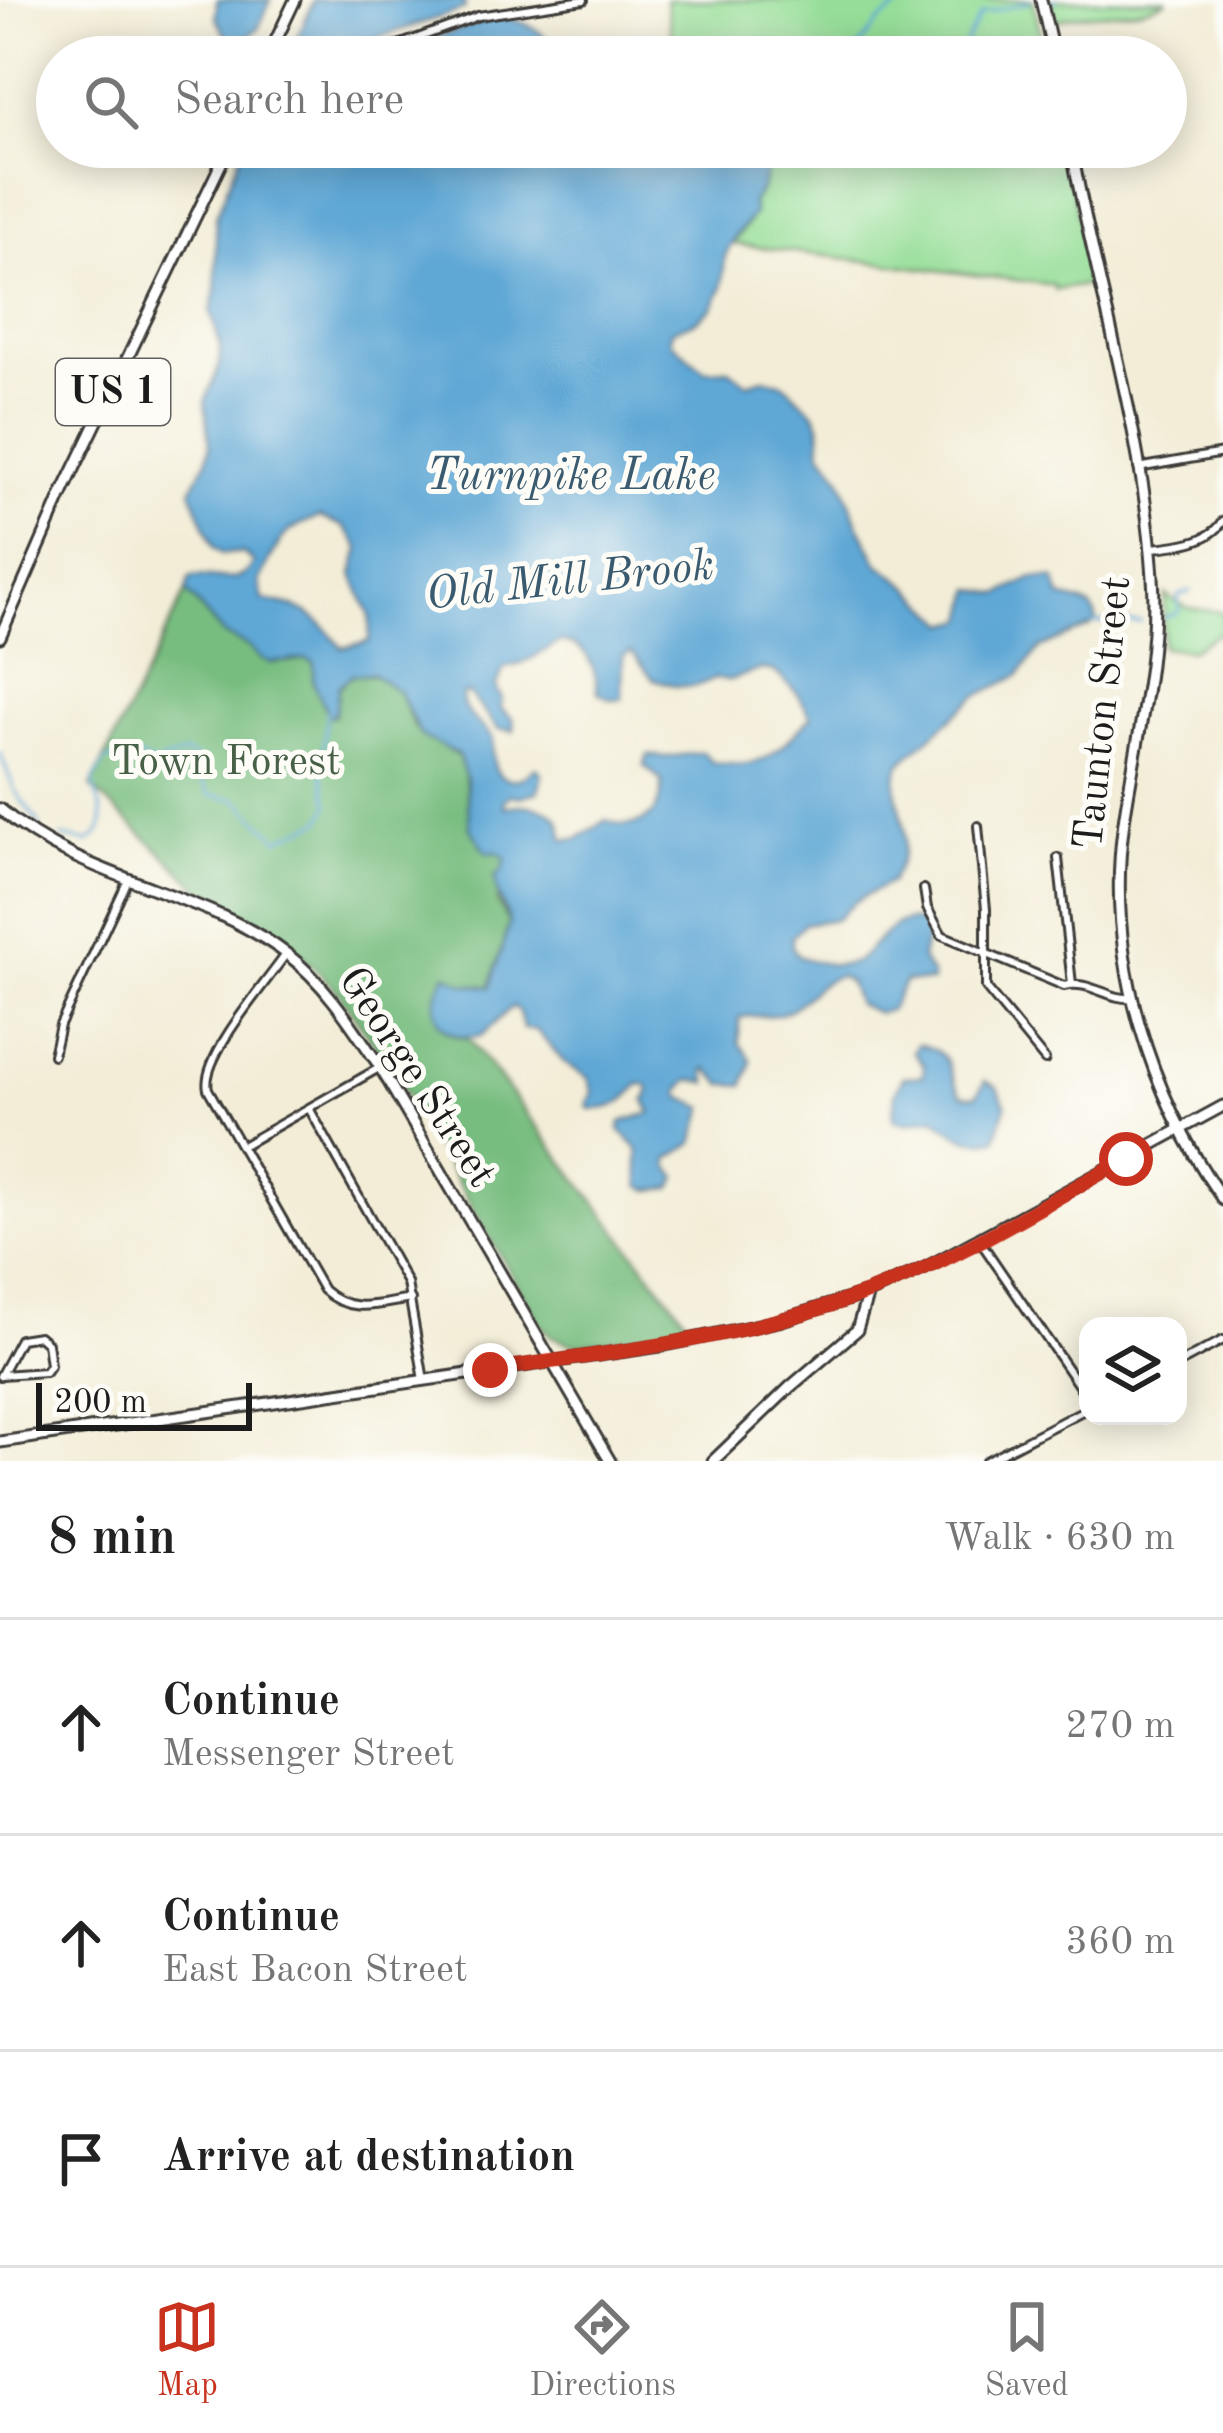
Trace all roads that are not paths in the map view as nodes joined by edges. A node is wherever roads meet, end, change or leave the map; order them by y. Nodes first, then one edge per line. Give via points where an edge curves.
1 (295, 0) edge
2 (584, 0) edge
3 (1041, 0) edge
4 (278, 36) edge
5 (423, 36) edge
6 (1049, 36) edge
7 (219, 168) edge
8 (1075, 168) edge
9 (1223, 453) edge
10 (1138, 468) junction
11 (1223, 520) edge
12 (1151, 548) junction
13 (0, 638) edge
14 (0, 809) edge
15 (978, 826) dead end
16 (1058, 858) dead end
17 (128, 880) junction
18 (924, 889) dead end
19 (286, 954) junction
20 (985, 954) junction
21 (1072, 983) junction
22 (1134, 998) junction
23 (53, 1055) dead end
24 (1045, 1060) dead end
25 (380, 1067) junction
26 (1223, 1106) edge
27 (310, 1110) junction
28 (1180, 1127) junction
29 (242, 1146) junction
30 (1223, 1200) edge
31 (980, 1240) junction
32 (868, 1293) junction
33 (411, 1299) junction
34 (1223, 1340) edge
35 (1187, 1359) edge
36 (552, 1361) junction
37 (0, 1376) edge
38 (424, 1380) junction
39 (1079, 1389) edge
40 (1079, 1408) edge
41 (0, 1442) edge
42 (610, 1461) edge
43 (713, 1461) edge
44 (986, 1461) edge

1 - 4 main road
2 - 5 street via 478,16
3 - 6 main road
7 - 13 main road, US 1
8 - 10 main road, Taunton Street
9 - 10 street
10 - 12 main road, Taunton Street
11 - 12 street via 1206,538
12 - 22 main road, Taunton Street via 1152,655 1121,860
14 - 17 main road, George Street via 51,848
15 - 20 street
16 - 21 street
17 - 19 main road, George Street via 211,912
17 - 23 street
18 - 20 street via 942,935
19 - 25 main road, George Street via 331,998
19 - 29 street via 205,1078
20 - 21 street
20 - 24 street via 986,988
21 - 22 street
22 - 28 main road, Taunton Street
25 - 27 street
25 - 36 main road, George Street
26 - 28 main road
27 - 29 street
27 - 33 street
28 - 30 main road, Taunton Street
28 - 31 main road
29 - 33 street via 323,1290 348,1306
31 - 32 main road
31 - 39 street
32 - 36 main road via 737,1332
32 - 43 main road via 860,1326
33 - 38 street
34 - 35 street
36 - 38 main road
36 - 42 main road, George Street
37 - 37 street via 20,1339 47,1343 45,1372
38 - 41 main road
40 - 44 street

